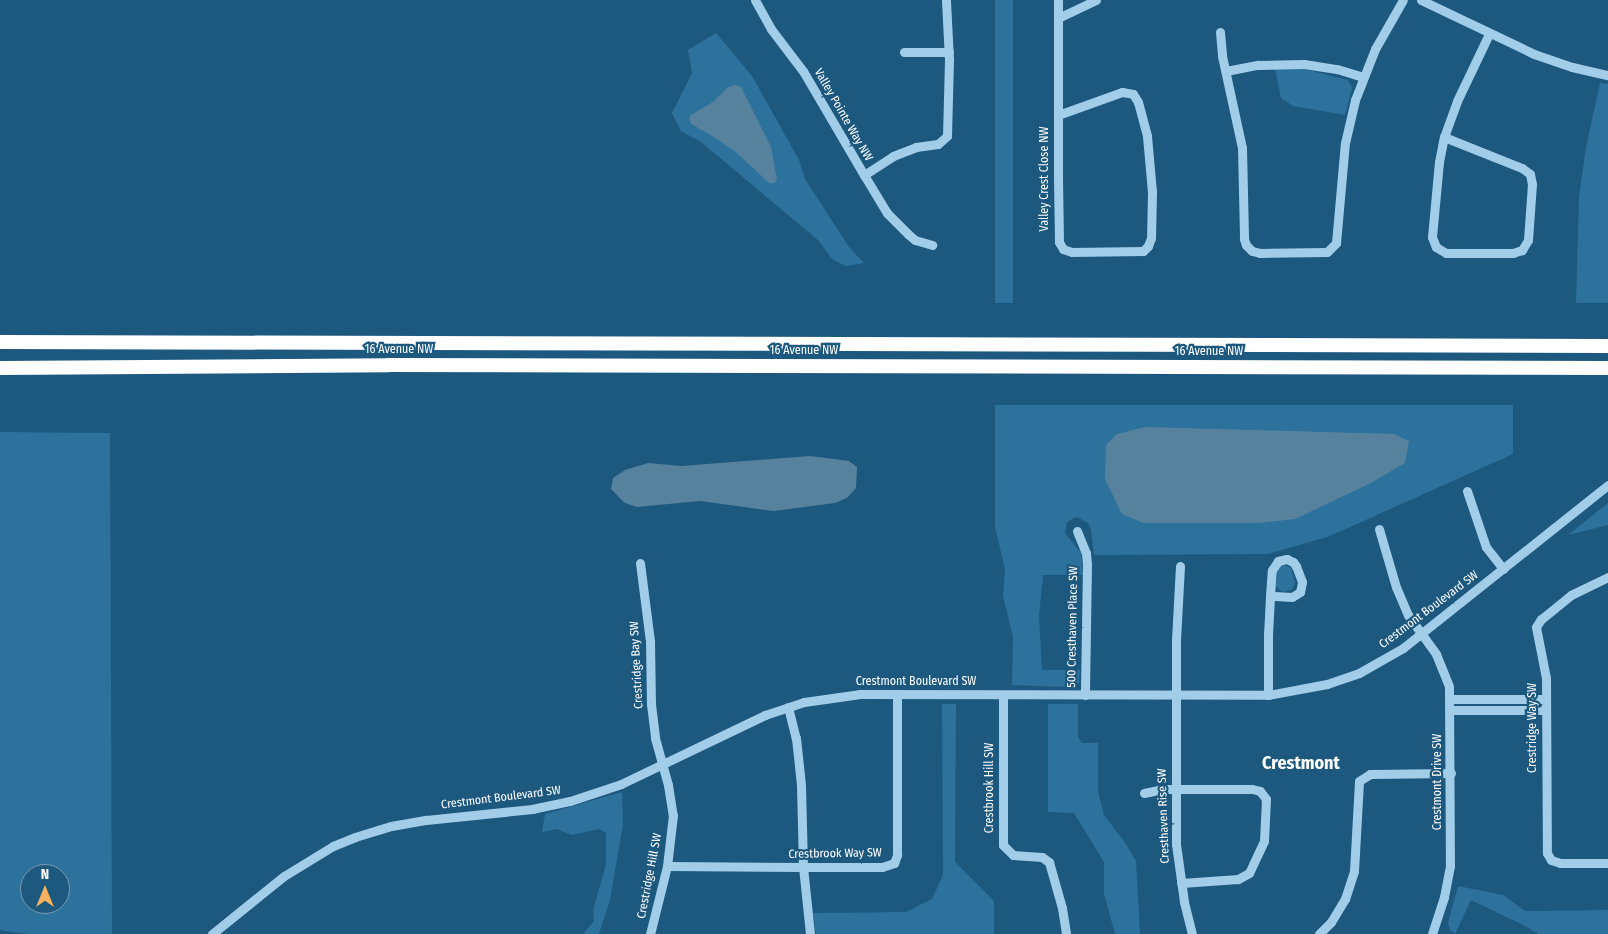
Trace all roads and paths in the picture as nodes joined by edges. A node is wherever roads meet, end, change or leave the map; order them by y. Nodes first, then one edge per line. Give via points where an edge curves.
1 (755, 0) edge
2 (946, 0) edge
3 (1058, 0) edge
4 (1096, 0) edge
5 (1403, 0) edge
6 (1421, 0) edge
7 (1058, 18) junction
8 (1220, 32) dead end
9 (1488, 34) junction
10 (904, 52) dead end
11 (949, 52) junction
12 (1226, 71) junction
13 (1608, 75) edge
14 (1363, 77) junction
15 (1058, 115) junction
16 (1444, 136) junction
17 (864, 175) junction
18 (932, 245) dead end
19 (0, 342) edge
20 (1608, 346) edge
21 (0, 368) edge
22 (1608, 368) edge
23 (1608, 485) edge
24 (1467, 491) dead end
25 (1379, 529) dead end
26 (1077, 530) dead end
27 (640, 563) dead end
28 (1180, 566) dead end
29 (1503, 569) junction
30 (1608, 577) edge
31 (1270, 596) junction
32 (1422, 634) junction
33 (897, 694) junction
34 (1003, 695) junction
35 (1085, 695) junction
36 (1175, 695) junction
37 (1268, 695) junction
38 (1450, 699) junction
39 (1546, 699) junction
40 (788, 707) junction
41 (1450, 710) junction
42 (1546, 710) junction
43 (661, 764) junction
44 (1451, 773) junction
45 (1175, 789) junction
46 (1144, 793) dead end
47 (1608, 863) edge
48 (667, 866) junction
49 (803, 868) junction
50 (1181, 883) junction
51 (1434, 933) edge
52 (212, 934) edge
53 (650, 934) edge
54 (810, 934) edge
55 (1066, 934) edge
56 (1192, 934) edge
57 (1319, 934) edge

1 - 17 street, Valley Pointe Way NW via 770,29 803,71
2 - 11 street, Valley Pointe Way NW
3 - 7 street, Valley Crest Close NW
4 - 7 street
5 - 14 street
6 - 9 street
7 - 15 street, Valley Crest Close NW
8 - 12 street
9 - 13 street via 1555,62
9 - 16 street
10 - 11 street
11 - 17 street, Valley Pointe Way NW via 947,136 938,144 916,147 893,156
12 - 14 street via 1258,64 1304,64
12 - 14 street via 1242,148 1244,239 1248,248 1260,253 1327,252 1334,247 1346,136
15 - 15 street, Valley Crest Close NW via 1122,92 1133,94 1147,136 1152,192 1151,238 1143,251 1072,252 1060,246
16 - 16 street via 1530,174 1528,240 1522,250 1513,253 1446,253 1436,247 1432,237
17 - 18 street via 887,213 915,240
19 - 20 highway, 16 Avenue NW
21 - 22 highway, 16 Avenue NW via 438,365
23 - 29 street, Crestmont Boulevard SW
24 - 29 street via 1486,547
25 - 32 street, Crestmont Drive SW via 1403,604
26 - 35 street, 500 Cresthaven Place SW via 1087,564
27 - 43 street, Crestridge Bay SW via 650,641 653,722
28 - 36 street, Cresthaven Rise SW
29 - 32 street, Crestmont Boulevard SW
30 - 39 street, Crestridge Way SW via 1571,595 1538,624 1536,632 1544,661
31 - 31 street via 1292,597 1300,592 1302,582 1290,560 1281,560 1274,565
31 - 37 street
32 - 37 street, Crestmont Boulevard SW via 1359,673 1303,690
32 - 38 street, Crestmont Drive SW via 1442,664
33 - 34 street, Crestmont Boulevard SW
33 - 40 street, Crestmont Boulevard SW via 837,696
33 - 49 street, Crestbrook Way SW via 897,855 894,863 882,867
34 - 35 street, Crestmont Boulevard SW
34 - 55 street, Crestbrook Hill SW via 1003,845 1013,856 1042,857 1049,862
35 - 36 street, Crestmont Boulevard SW
36 - 37 street, Crestmont Boulevard SW
36 - 45 street, Cresthaven Rise SW
38 - 39 street
38 - 41 street, Crestmont Drive SW
39 - 42 street, Crestridge Way SW
40 - 43 street, Crestmont Boulevard SW via 765,714
40 - 49 street via 796,738 801,785
41 - 42 street
41 - 44 street, Crestmont Drive SW
42 - 47 street, Crestridge Way SW via 1547,853 1551,860 1560,863
43 - 48 street, Crestridge Hill SW via 673,815
43 - 52 street, Crestmont Boulevard SW via 570,802 426,820 355,837 333,846 284,876
44 - 51 street, Crestmont Drive SW via 1450,866
44 - 57 street via 1370,774 1359,782 1358,846 1354,871 1345,899
45 - 46 street
45 - 50 street, Cresthaven Rise SW via 1176,844
45 - 50 street via 1256,789 1267,803 1264,841 1249,873 1238,879
48 - 49 street, Crestbrook Way SW
48 - 53 street, Crestridge Hill SW
49 - 54 street
50 - 56 street, Cresthaven Rise SW

